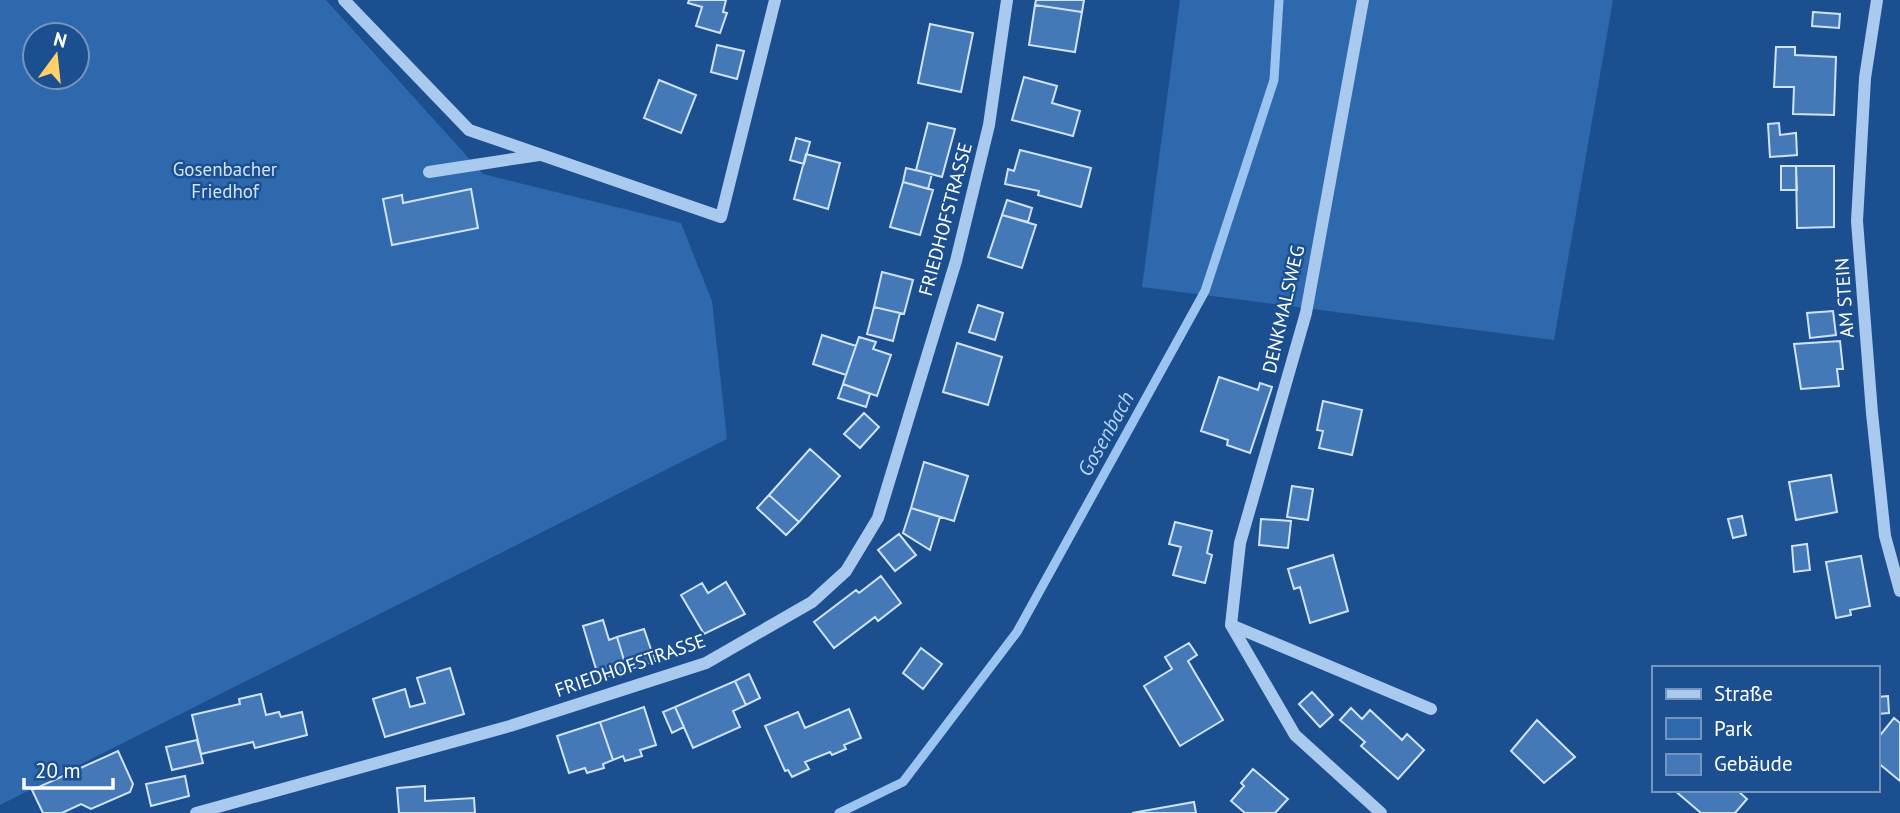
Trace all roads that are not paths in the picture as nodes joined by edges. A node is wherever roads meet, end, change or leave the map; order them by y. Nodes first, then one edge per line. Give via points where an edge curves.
1 (344, 0) edge
2 (775, 0) edge
3 (1007, 0) edge
4 (1363, 0) edge
5 (1877, 0) edge
6 (542, 154) junction
7 (429, 172) dead end
8 (1900, 592) edge
9 (1231, 625) junction
10 (1431, 709) dead end
11 (197, 813) edge
12 (1381, 813) edge

1 - 6 street via 469,130
2 - 6 street via 721,217
3 - 11 street, FRIEDHOFSTRASSE via 989,125 956,261 878,519 846,572 812,602 706,663 510,726
4 - 9 street, DENKMALSWEG via 1306,313 1240,543
5 - 8 street, AM STEIN via 1865,78 1857,221 1885,536
6 - 7 street
9 - 10 street
9 - 12 street via 1295,735

